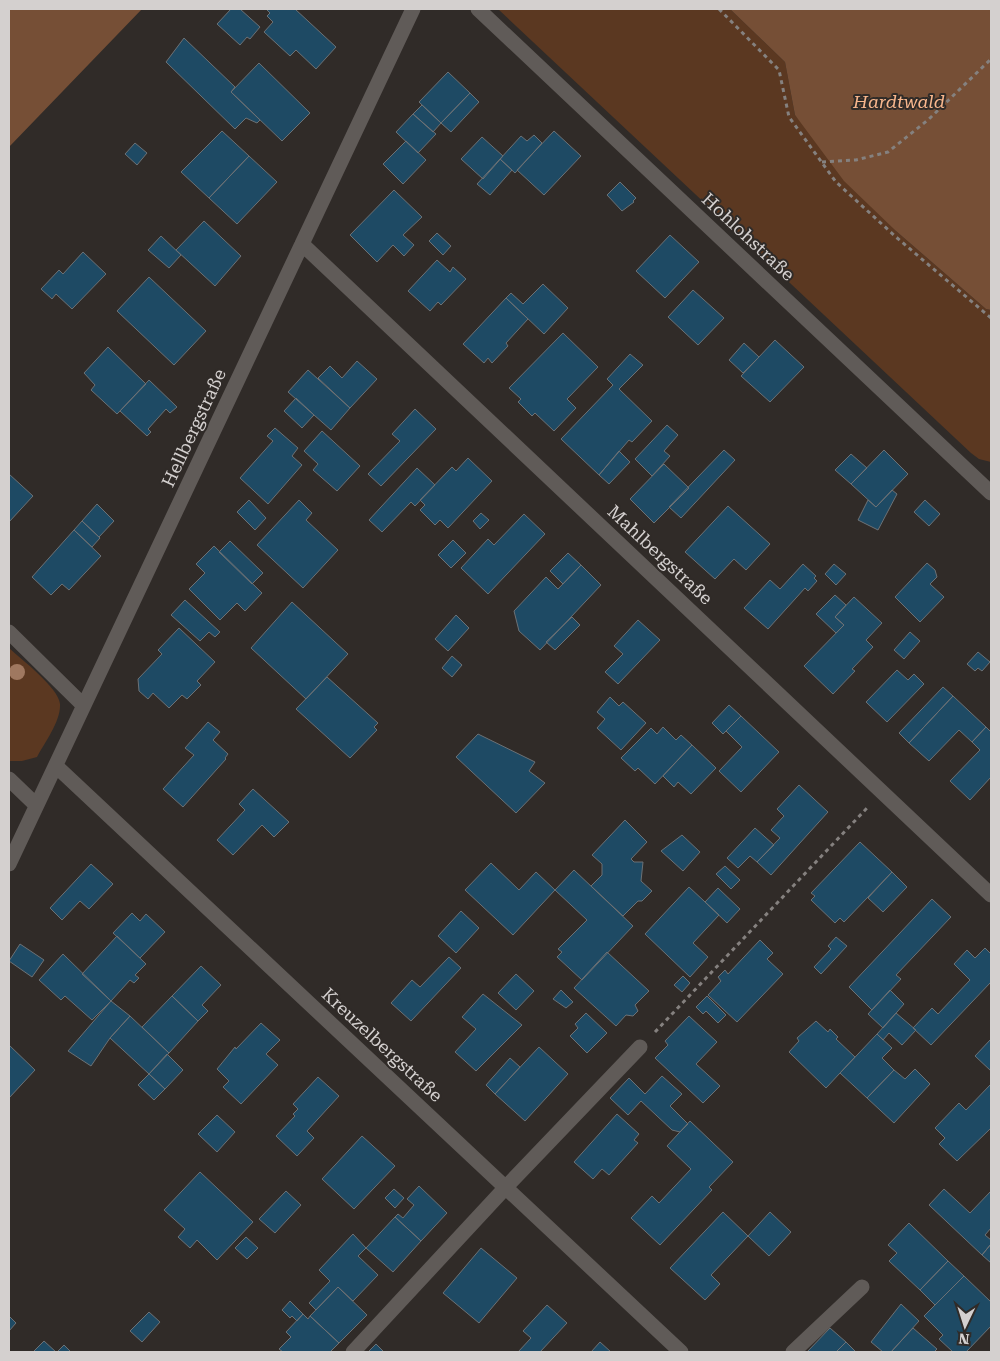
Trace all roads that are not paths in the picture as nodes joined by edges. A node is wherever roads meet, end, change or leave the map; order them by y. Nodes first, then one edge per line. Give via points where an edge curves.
1 (413, 9) edge
2 (478, 9) edge
3 (302, 244) junction
4 (990, 490) edge
5 (9, 632) edge
6 (82, 705) junction
7 (56, 766) junction
8 (9, 779) edge
9 (36, 806) junction
10 (9, 864) edge
11 (991, 895) edge
12 (640, 1047) road end
13 (506, 1187) junction
14 (862, 1287) dead end
15 (353, 1352) edge
16 (681, 1352) edge
17 (793, 1352) edge

1 - 3 street, Hellbergstraße
2 - 4 street, Hohlohstraße
3 - 6 street, Hellbergstraße
3 - 11 street, Mahlbergstraße
5 - 6 street
6 - 7 street, Hellbergstraße
7 - 9 street, Hellbergstraße
7 - 13 street, Kreuzelbergstraße
8 - 9 street
9 - 10 street, Hellbergstraße
12 - 13 street
13 - 15 street
13 - 16 street, Kreuzelbergstraße
14 - 17 street

